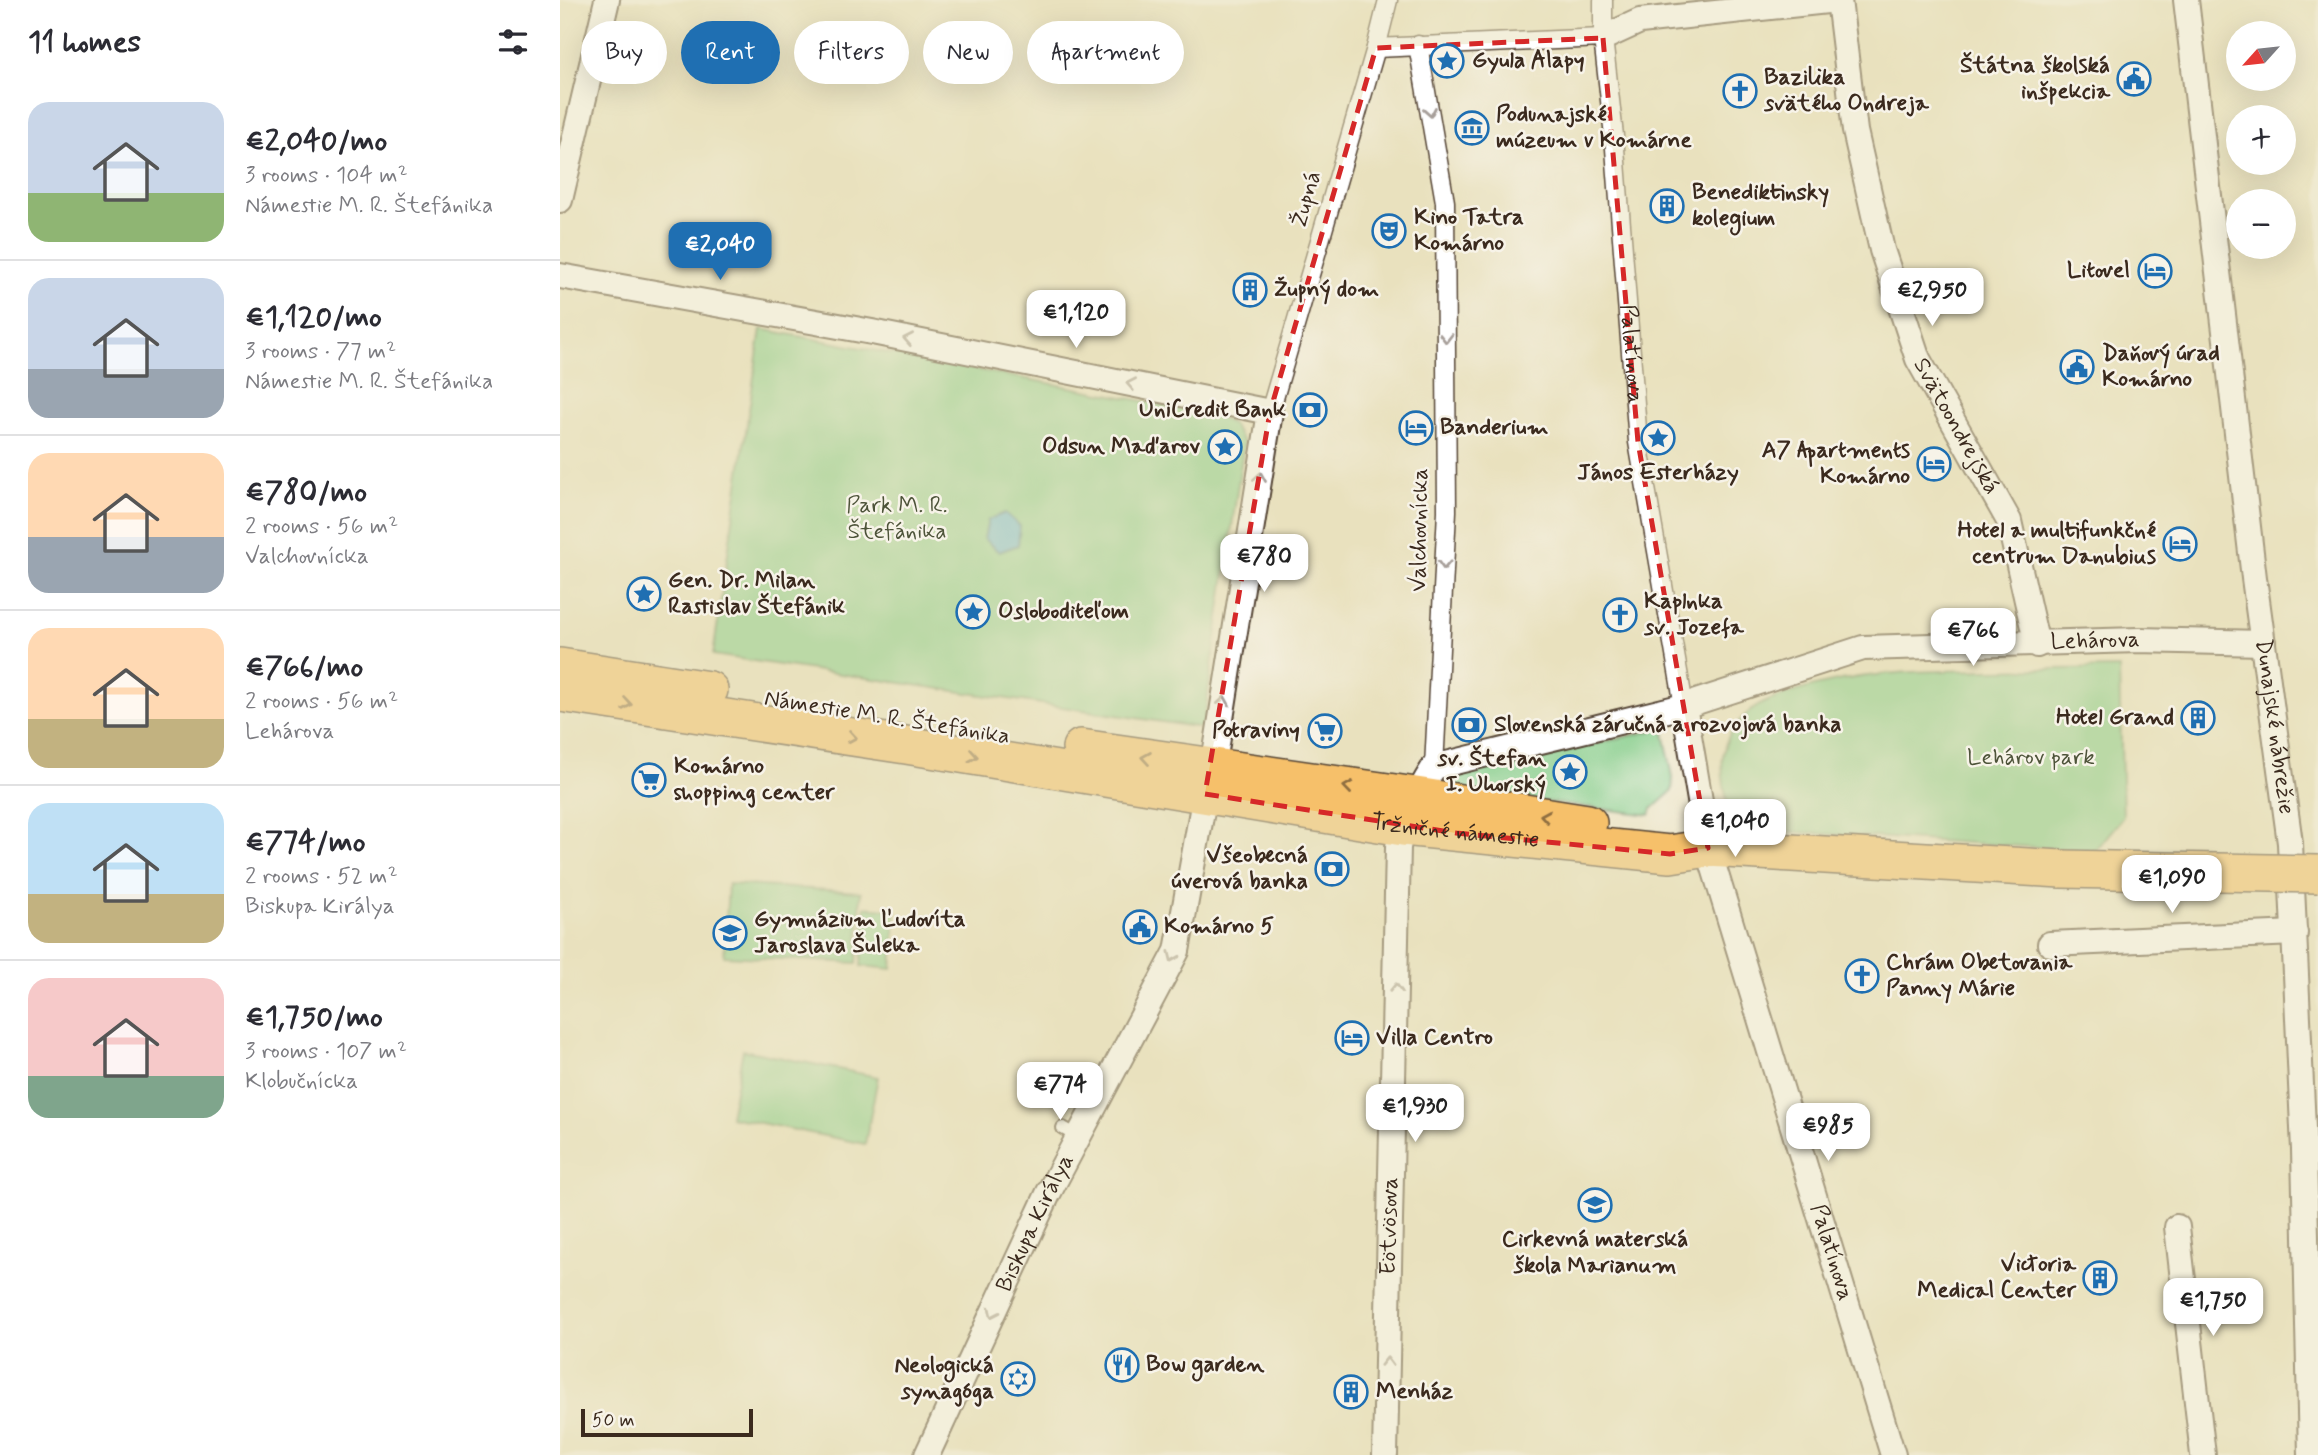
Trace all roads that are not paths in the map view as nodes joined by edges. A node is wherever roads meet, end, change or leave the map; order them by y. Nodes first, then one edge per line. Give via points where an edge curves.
1 (607, 0) edge
2 (1388, 0) edge
3 (1603, 0) edge
4 (1838, 0) edge
5 (2186, 0) edge
6 (1603, 38) junction
7 (1418, 45) junction
8 (1376, 48) junction
9 (560, 200) edge
10 (560, 276) edge
11 (1270, 412) junction
12 (2263, 643) junction
13 (2036, 645) junction
14 (560, 667) edge
15 (560, 693) edge
16 (1685, 706) junction
17 (1209, 782) junction
18 (1418, 797) junction
19 (1708, 848) junction
20 (2318, 874) edge
21 (2295, 933) junction
22 (2050, 943) dead end
23 (2177, 1227) dead end
24 (928, 1455) edge
25 (1385, 1455) edge
26 (1893, 1455) edge
27 (2203, 1455) edge
28 (2311, 1455) edge

1 - 9 street
2 - 8 street, Župná
3 - 6 street, Palatínova
4 - 6 street, Svätoondrejská via 1640,21
4 - 13 street, Svätoondrejská via 1856,131 1882,250 1918,359 2009,521
5 - 12 street, Dunajské nábrežie
6 - 7 street
6 - 16 street, Palatínova via 1638,442
7 - 8 street
7 -> 18 street, Valchovnícka via 1445,202 1447,511
8 - 11 street, Župná
11 -> 10 street via 872,332
17 -> 11 street, Biskupa Királya
12 - 13 street, Lehárova via 2139,640
12 - 21 street, Dunajské nábrežie via 2289,826
13 - 16 street, Lehárova via 1863,648
17 -> 14 main road, Námestie M. R. Štefánika
15 -> 17 main road via 905,745
16 - 18 street, Tržničné námestie
16 - 19 street
17 - 18 main road, Tržničné námestie
17 -> 24 street, Biskupa Királya via 1177,951 1071,1132 1048,1194
18 - 19 main road, Tržničné námestie via 1670,853
25 -> 18 street, Eötvösova via 1398,847
19 - 20 main road, bridge via 2061,869
19 - 26 street, Palatínova
21 - 22 street
21 - 28 street, Dunajské nábrežie
23 - 27 street

